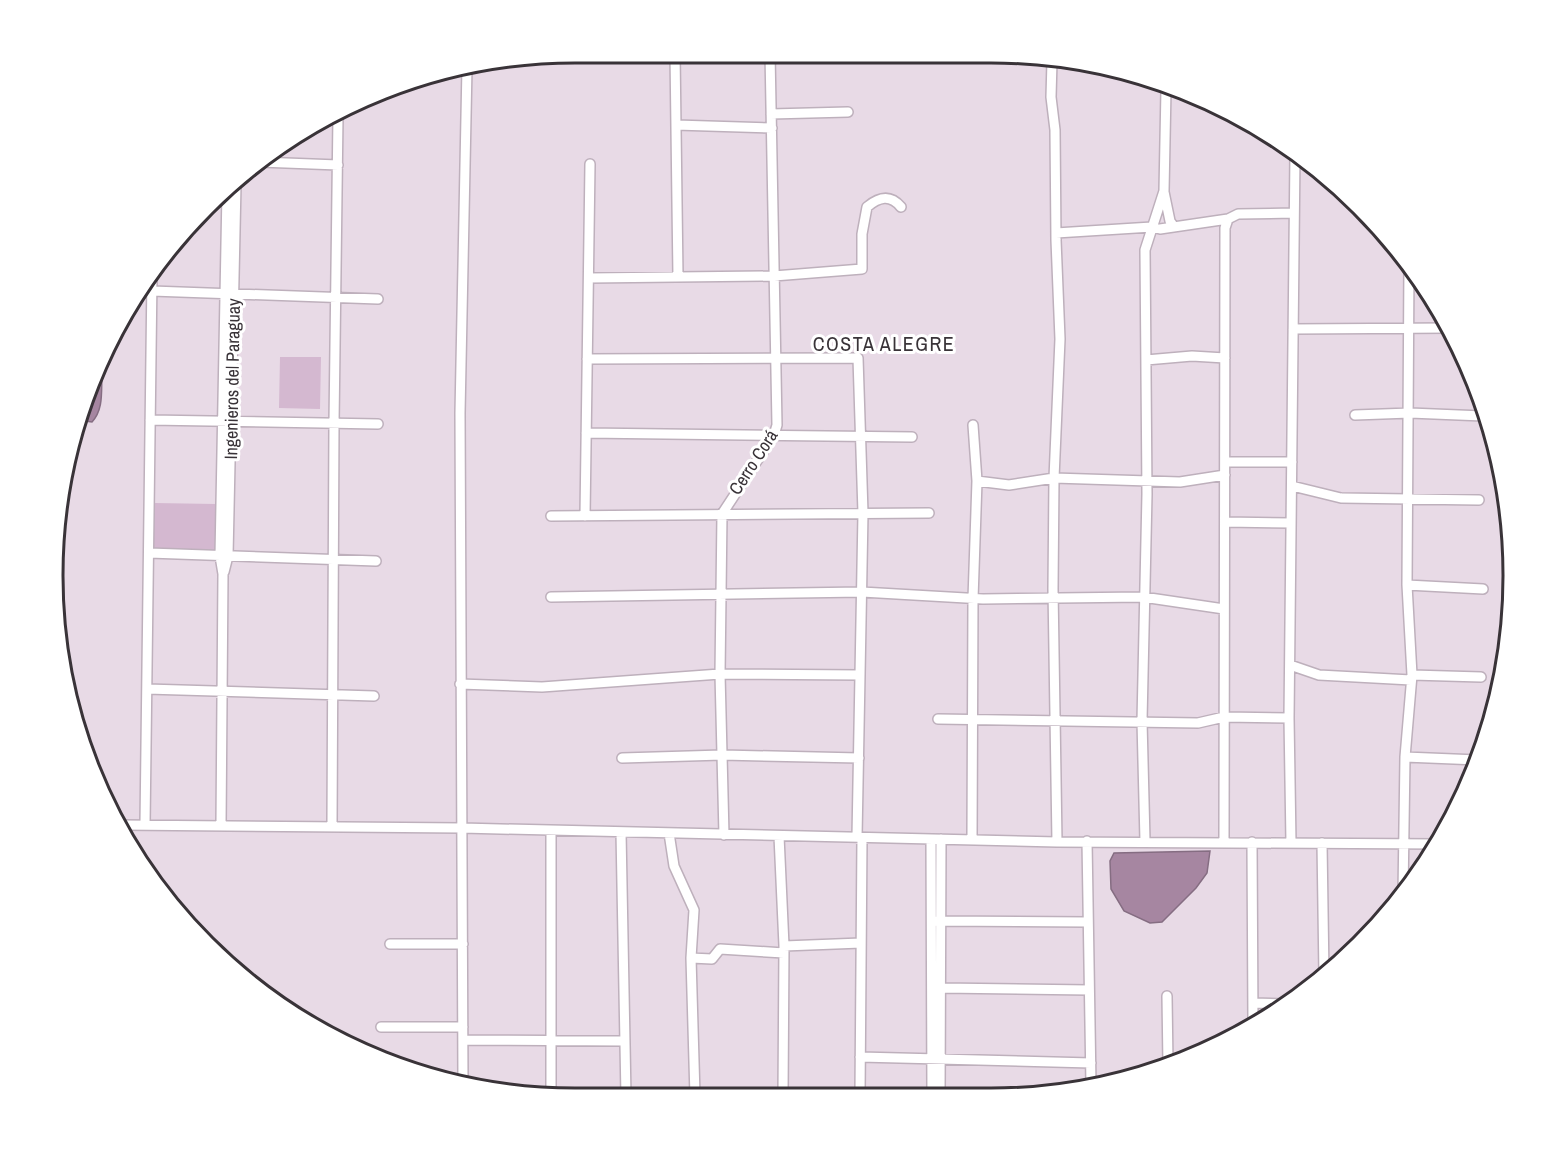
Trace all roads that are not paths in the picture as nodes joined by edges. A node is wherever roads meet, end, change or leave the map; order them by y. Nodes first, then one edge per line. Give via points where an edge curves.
1 (675, 63) edge
2 (770, 63) edge
3 (1052, 67) edge
4 (467, 75) edge
5 (1166, 94) edge
6 (848, 112) dead end
7 (771, 114) junction
8 (338, 122) edge
9 (676, 125) junction
10 (772, 128) junction
11 (273, 162) edge
12 (590, 164) dead end
13 (1295, 164) edge
14 (338, 165) junction
15 (1164, 191) junction
16 (235, 192) edge
17 (227, 200) edge
18 (901, 207) dead end
19 (1294, 213) junction
20 (1228, 219) junction
21 (1152, 227) junction
22 (1174, 227) junction
23 (1056, 233) junction
24 (774, 276) junction
25 (678, 277) junction
26 (589, 278) junction
27 (1409, 280) edge
28 (152, 287) edge
29 (152, 291) junction
30 (229, 294) junction
31 (336, 297) junction
32 (378, 298) dead end
33 (1409, 328) junction
34 (1439, 328) edge
35 (1293, 329) junction
36 (776, 357) junction
37 (1225, 358) junction
38 (588, 359) junction
39 (1146, 360) junction
40 (1410, 413) junction
41 (1355, 415) dead end
42 (1477, 416) edge
43 (150, 420) junction
44 (227, 421) junction
45 (334, 423) junction
46 (378, 424) dead end
47 (973, 425) dead end
48 (586, 433) junction
49 (774, 435) junction
50 (859, 437) junction
51 (912, 437) dead end
52 (1225, 462) junction
53 (1292, 462) junction
54 (1225, 475) junction
55 (1054, 478) junction
56 (1147, 480) junction
57 (977, 481) junction
58 (1292, 486) junction
59 (1408, 498) junction
60 (1479, 500) dead end
61 (863, 513) junction
62 (929, 513) dead end
63 (722, 514) junction
64 (551, 516) dead end
65 (585, 516) junction
66 (1225, 522) junction
67 (1291, 523) junction
68 (149, 553) junction
69 (224, 556) junction
70 (333, 560) junction
71 (376, 561) dead end
72 (1407, 585) junction
73 (1483, 588) dead end
74 (862, 592) junction
75 (720, 595) junction
76 (551, 597) dead end
77 (1143, 597) junction
78 (1053, 598) junction
79 (973, 599) junction
80 (1224, 609) junction
81 (1290, 665) junction
82 (720, 674) junction
83 (860, 675) junction
84 (1411, 677) junction
85 (1481, 677) dead end
86 (460, 684) junction
87 (147, 689) junction
88 (222, 691) junction
89 (333, 695) junction
90 (374, 696) dead end
91 (1224, 717) junction
92 (1289, 718) junction
93 (938, 719) dead end
94 (972, 720) junction
95 (1055, 720) junction
96 (1142, 721) junction
97 (722, 755) junction
98 (1405, 757) junction
99 (621, 758) dead end
100 (858, 758) junction
101 (1469, 760) edge
102 (128, 825) edge
103 (145, 825) junction
104 (221, 825) junction
105 (332, 826) junction
106 (462, 828) junction
107 (551, 831) junction
108 (621, 832) junction
109 (669, 833) junction
110 (723, 835) junction
111 (779, 836) junction
112 (859, 837) junction
113 (936, 839) junction
114 (972, 840) junction
115 (1087, 841) junction
116 (1058, 842) junction
117 (1145, 842) junction
118 (1224, 842) junction
119 (1252, 842) junction
120 (1292, 843) junction
121 (1322, 843) junction
122 (1403, 844) junction
123 (1427, 844) edge
124 (1403, 879) edge
125 (936, 921) junction
126 (1088, 922) junction
127 (390, 944) dead end
128 (462, 944) junction
129 (861, 944) junction
130 (784, 949) junction
131 (691, 958) junction
132 (1324, 964) edge
133 (941, 988) junction
134 (1089, 990) junction
135 (1167, 996) dead end
136 (1253, 1003) junction
137 (1272, 1004) edge
138 (1253, 1015) edge
139 (381, 1027) dead end
140 (463, 1028) junction
141 (463, 1040) junction
142 (551, 1040) junction
143 (624, 1041) junction
144 (1168, 1056) edge
145 (860, 1057) junction
146 (936, 1059) junction
147 (1091, 1063) junction
148 (463, 1075) edge
149 (1091, 1078) edge
150 (551, 1087) edge
151 (626, 1088) edge
152 (694, 1088) edge
153 (783, 1088) edge
154 (858, 1088) edge
155 (933, 1088) edge
156 (939, 1088) edge

1 - 9 street
2 - 7 street, Cerro Corá
3 - 23 street
4 - 86 street via 460,413
5 - 15 street
6 - 7 street
7 - 10 street, Cerro Corá
8 - 14 street
9 - 10 street
9 - 25 street
10 - 24 street, Cerro Corá
11 - 14 street
12 - 26 street
13 - 19 street
14 - 31 street
15 - 21 street
15 - 22 street
16 - 30 street, Ingenieros del Paraguay
17 - 30 street, Ingenieros del Paraguay
18 - 24 street via 885,198 867,207 862,269
19 - 20 street via 1238,214
19 - 35 street
20 - 22 street
20 - 37 street
21 - 22 street
21 - 23 street
21 - 39 street via 1145,250
23 - 55 street via 1060,339
24 - 25 street
24 - 36 street, Cerro Corá
25 - 26 street
26 - 38 street
27 - 33 street
28 - 29 street
29 - 30 street
29 - 43 street
30 - 31 street
30 - 44 street, Ingenieros del Paraguay
31 - 32 street
31 - 45 street
33 - 34 street
33 - 35 street
33 - 40 street
35 - 53 street
36 - 38 street
36 - 49 street, Cerro Corá
36 - 50 street via 858,358
37 - 39 street
37 - 52 street
38 - 48 street
39 - 56 street
40 - 41 street
40 - 42 street
40 - 59 street
43 - 44 street
43 - 68 street
44 - 45 street
44 - 69 street, Ingenieros del Paraguay
45 - 46 street
45 - 70 street
47 - 57 street
48 - 49 street
48 - 65 street
49 - 50 street
49 - 63 street, Cerro Corá
50 - 51 street
50 - 61 street
52 - 53 street
52 - 54 street
53 - 58 street
54 - 56 street via 1190,481
54 - 66 street
55 - 56 street
55 - 57 street via 1010,484
55 - 78 street
56 - 77 street
57 - 79 street
58 - 59 street via 1341,498
58 - 67 street
59 - 60 street
59 - 72 street
61 - 62 street
61 - 63 street
61 - 74 street
63 - 65 street
63 - 75 street, Cerro Corá
64 - 65 street
66 - 67 street
66 - 80 street
67 - 81 street
68 - 69 street
68 - 87 street
69 - 70 street
69 - 88 street, Ingenieros del Paraguay
70 - 71 street
70 - 89 street
72 - 73 street
72 - 84 street
74 - 75 street
74 - 79 street
74 - 83 street
75 - 76 street
75 - 82 street, Cerro Corá
77 - 78 street
77 - 80 street
77 - 96 street
78 - 79 street
78 - 95 street
79 - 94 street
80 - 91 street
81 - 84 street via 1319,675
81 - 92 street
82 - 83 street
82 - 86 street via 542,687
82 - 97 street, Cerro Corá
83 - 100 street
84 - 85 street
84 - 98 street
86 - 106 street
87 - 88 street
87 - 103 street
88 - 89 street
88 - 104 street, Ingenieros del Paraguay
89 - 90 street
89 - 105 street
91 - 92 street
91 - 96 street via 1198,723
91 - 118 street
92 - 120 street
93 - 94 street
94 - 95 street
94 - 114 street
95 - 96 street
95 - 116 street
96 - 117 street
97 - 99 street
97 - 100 street
97 - 110 street, Cerro Corá
98 - 101 street
98 - 122 street
100 - 112 street
102 - 103 street
103 - 104 street
104 - 105 street
105 - 106 street
106 - 107 street
106 - 128 street
107 - 108 street
107 - 142 street
108 - 109 street
108 - 143 street
109 - 110 street
109 - 131 street via 674,866 694,910
110 - 111 street
111 - 112 street
111 - 130 street
112 - 113 street
112 - 129 street
113 - 114 street
113 - 125 street
114 - 116 street
115 - 116 street
115 - 117 street
115 - 126 street
117 - 118 street
118 - 119 street
119 - 120 street
119 - 136 street
120 - 121 street
121 - 122 street
121 - 132 street
122 - 123 street
122 - 124 street
125 - 126 street
125 - 133 street
125 - 146 street
126 - 134 street
127 - 128 street
128 - 140 street
129 - 130 street
129 - 145 street
130 - 131 street via 720,949 712,958
130 - 153 street
131 - 152 street
133 - 134 street
133 - 146 street
134 - 147 street
135 - 144 street
136 - 137 street
136 - 138 street
139 - 140 street
140 - 141 street
141 - 142 street
141 - 148 street
142 - 143 street
142 - 150 street
143 - 151 street
145 - 146 street
145 - 154 street
146 - 147 street
146 - 155 street
146 - 156 street
147 - 149 street

